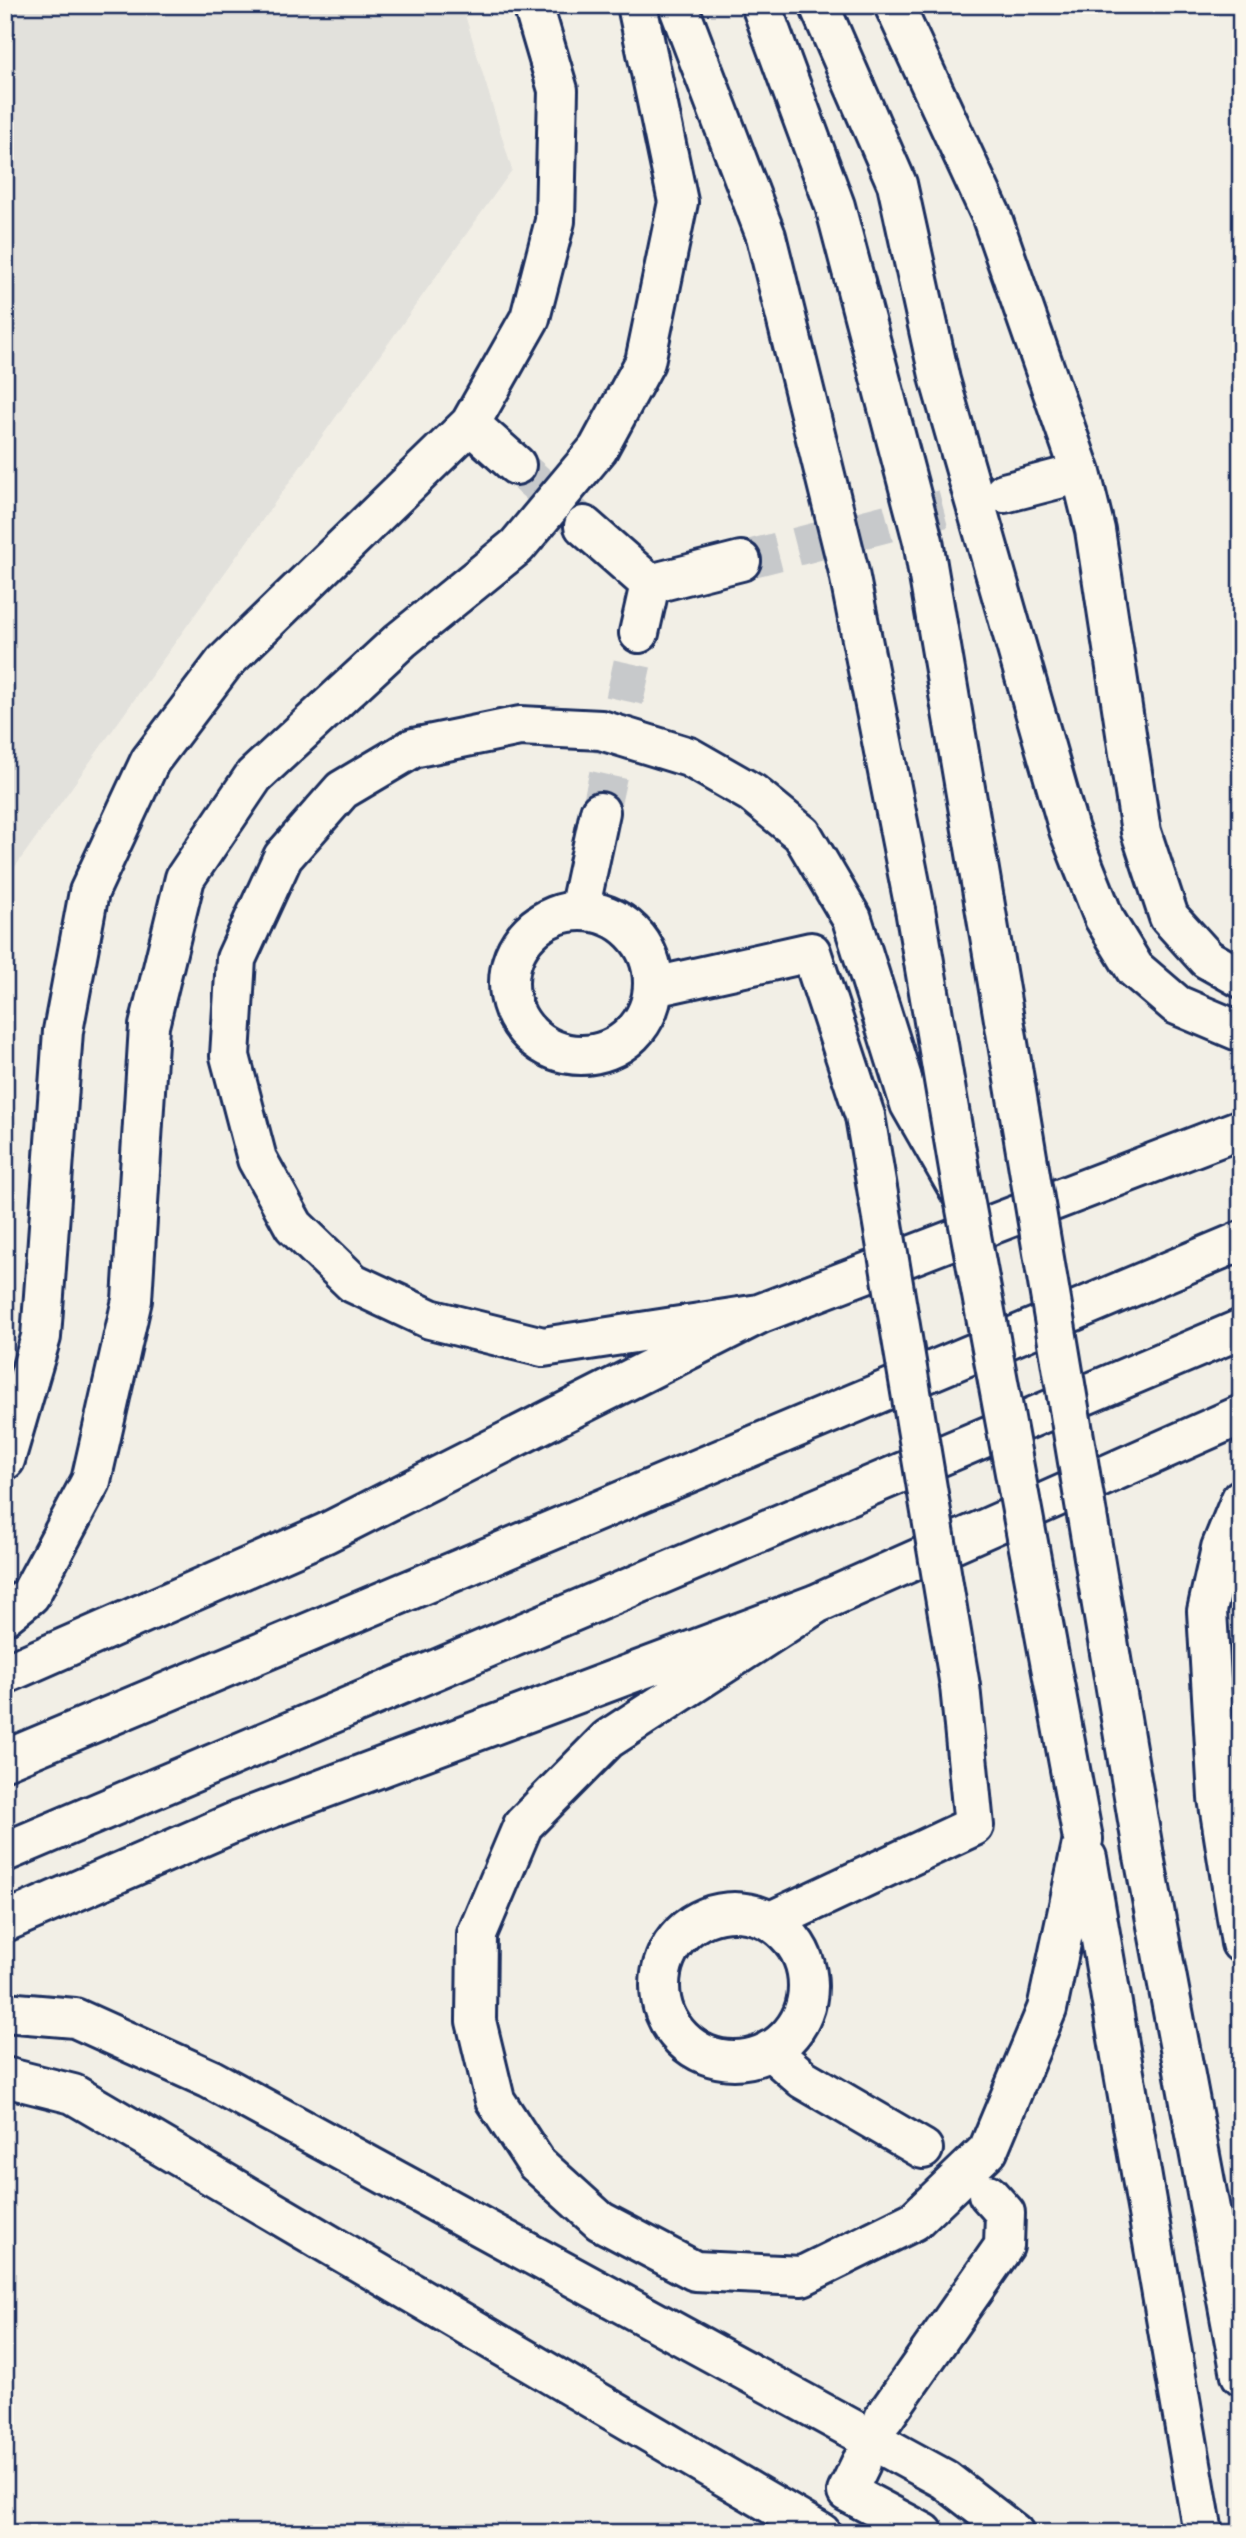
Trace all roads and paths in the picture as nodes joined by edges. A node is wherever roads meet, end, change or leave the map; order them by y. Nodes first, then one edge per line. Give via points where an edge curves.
1 (533, 5) edge
2 (637, 5) edge
3 (678, 5) edge
4 (761, 5) edge
5 (819, 5) edge
6 (894, 5) edge
7 (470, 424) junction
8 (516, 465) tunnel mouth
9 (1081, 473) junction
10 (1004, 493) tunnel mouth
11 (584, 526) tunnel mouth
12 (741, 561) tunnel mouth
13 (650, 584) junction
14 (639, 633) tunnel mouth
15 (600, 812) tunnel mouth
16 (579, 911) junction
17 (1241, 978) edge
18 (654, 987) junction
19 (1241, 1032) edge
20 (1241, 1129) edge
21 (964, 1198) junction
22 (1241, 1241) edge
23 (760, 1314) junction
24 (1241, 1329) edge
25 (1241, 1415) edge
26 (5, 1460) edge
27 (1241, 1499) edge
28 (817, 1604) junction
29 (5, 1615) edge
30 (5, 1674) edge
31 (5, 1760) edge
32 (1083, 1839) junction
33 (5, 1852) edge
34 (771, 1921) junction
35 (5, 1922) edge
36 (1241, 1943) edge
37 (5, 2012) edge
38 (770, 2050) junction
39 (5, 2077) edge
40 (923, 2149) dead end
41 (988, 2194) dead end
42 (1241, 2375) edge
43 (884, 2418) dead end
44 (861, 2463) dead end
45 (821, 2533) edge
46 (924, 2533) edge
47 (1014, 2533) edge
48 (1203, 2533) edge

1 - 7 main road via 558,90 555,221 530,318
2 - 29 main road via 678,202 645,362 598,449 517,545 401,640 254,776 185,878 149,1026 132,1300 92,1481 30,1595
3 - 21 main road, bridge via 766,236 848,568 915,909
4 - 42 main road, bridge via 835,206 923,541 1144,1856
5 - 19 main road via 897,184 944,393 1069,830 1104,918 1135,969 1177,1005
6 - 9 main road via 990,215
7 - 8 main road
7 - 26 main road via 224,663 150,761 89,892 62,1031 41,1337
9 - 10 main road
9 - 17 main road via 1141,832 1169,917 1207,959
11 - 13 main road
12 - 13 main road
13 - 14 main road
15 - 16 main road
16 - 18 main road via 603,914 633,933 651,963
16 - 18 main road via 556,915 535,927 519,945 509,991 529,1034 548,1048 571,1055 595,1055 617,1046 636,1030
18 - 34 main road, bridge via 811,952 865,1116 960,1686 974,1826
20 - 23 main road
21 - 23 main road via 910,1104 852,919 803,834 752,793 689,757 601,730 520,726 414,748 342,790 283,857 236,959 230,1056 257,1159 293,1226 353,1283 430,1319 543,1347
21 - 32 main road, bridge
22 - 31 main road
23 - 30 main road via 326,1533
24 - 33 main road
25 - 28 main road
27 - 36 main road via 1222,1548 1207,1611 1217,1798
28 - 32 main road via 608,1739 523,1825 477,1934 476,2021 495,2100 536,2163 600,2221 695,2271 802,2276 914,2221 988,2150 1047,2009
28 - 35 main road via 240,1820
32 - 48 main road
34 - 38 main road via 801,1953 807,1997 794,2027
34 - 38 main road via 747,1913 721,1912 697,1921 677,1937 664,1960 659,1985 664,2010 676,2032 696,2049 720,2058 746,2059
37 - 47 main road via 75,2018 210,2079 944,2479
38 - 40 main road via 803,2078
39 - 45 main road via 73,2094
41 - 43 main road via 1005,2213 1004,2246
44 - 46 main road via 847,2492

